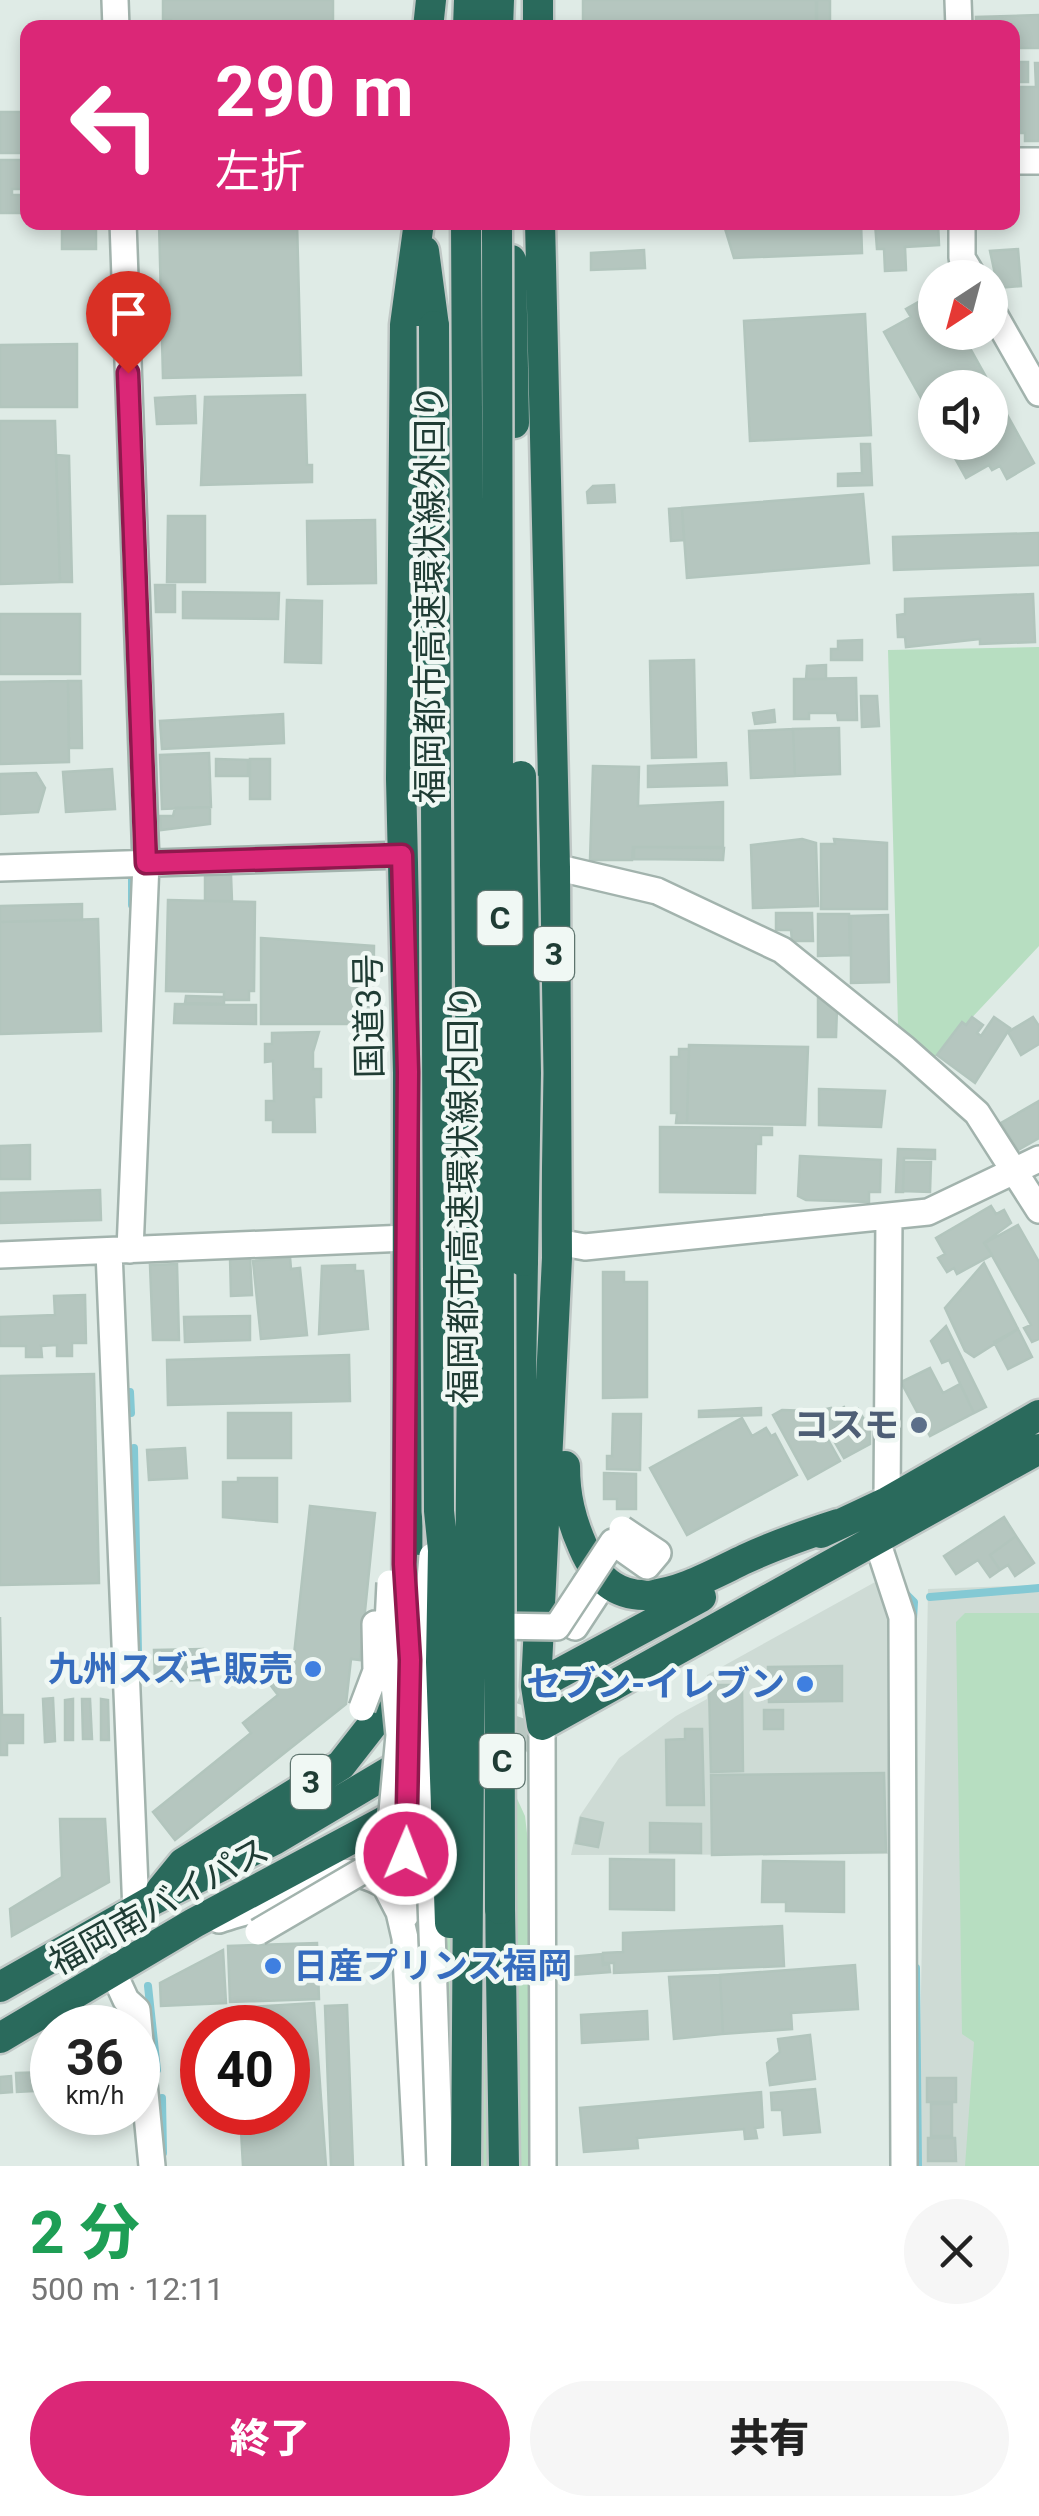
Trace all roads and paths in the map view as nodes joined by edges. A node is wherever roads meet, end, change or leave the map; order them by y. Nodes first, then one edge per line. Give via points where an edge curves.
1 (123, 230) edge
2 (418, 230) edge
3 (420, 230) edge
4 (466, 230) edge
5 (496, 230) edge
6 (511, 230) edge
7 (540, 230) edge
8 (962, 230) edge
9 (963, 260) edge
10 (1008, 338) edge
11 (1039, 393) edge
12 (402, 855) junction
13 (146, 863) junction
14 (555, 867) junction
15 (0, 868) edge
16 (1028, 1164) edge
17 (1039, 1210) edge
18 (889, 1216) junction
19 (407, 1238) junction
20 (119, 1250) junction
21 (557, 1250) junction
22 (0, 1256) edge
23 (1039, 1415) edge
24 (1039, 1449) edge
25 (887, 1502) junction
26 (438, 1512) junction
27 (838, 1524) junction
28 (622, 1529) dead end
29 (878, 1540) junction
30 (390, 1583) dead end
31 (586, 1583) junction
32 (398, 1621) junction
33 (575, 1627) dead end
34 (536, 1686) junction
35 (362, 1708) dead end
36 (542, 1725) junction
37 (409, 1760) junction
38 (407, 1809) junction
39 (145, 1906) junction
40 (500, 1909) junction
41 (194, 1923) junction
42 (258, 1932) dead end
43 (114, 1974) junction
44 (408, 1980) junction
45 (0, 1987) edge
46 (0, 2038) edge
47 (468, 2070) junction
48 (152, 2166) edge
49 (417, 2166) edge
50 (440, 2166) edge
51 (466, 2166) edge
52 (504, 2166) edge
53 (544, 2166) edge
54 (904, 2166) edge

1 - 13 street
2 - 12 highway, 国道3号 / 3 via 406,325
3 - 26 highway, bridge via 434,326
4 - 47 highway, 福岡都市高速環状線外回り / C, bridge
5 - 40 highway, 福岡都市高速環状線内回り / C, bridge
6 - 40 highway, bridge via 526,1073 515,1711
7 - 14 highway, 3
8 - 9 street
10 - 11 street
12 - 13 street
12 - 19 highway, 国道3号 / 3
13 - 15 street
13 - 20 street
14 - 16 street via 657,891 782,950 960,1097
14 - 21 highway, 3
16 - 17 street
16 - 18 street via 928,1212
18 - 21 street
18 - 25 street
19 - 20 street
19 - 32 highway, 国道3号 / 3
20 - 22 street
20 - 39 street
21 - 27 highway via 565,1498 599,1577 645,1596 679,1592
21 - 34 highway, 3
23 - 25 highway
24 - 29 highway
25 - 27 highway
26 - 47 highway, bridge via 444,1550 448,1899
26 - 50 street, bridge via 424,1667
27 - 34 highway
28 - 31 street, bridge via 658,1553 647,1566 613,1542
29 - 36 highway
29 - 54 street via 902,1617
30 - 32 street, bridge
31 - 32 street, bridge via 556,1626
31 - 33 street via 598,1592
32 - 35 street, bridge via 375,1624 376,1671
32 - 37 highway, 国道3号 / 3
32 - 39 highway, 3 via 400,1660 374,1724 340,1764 183,1862
32 - 42 street, bridge via 399,1734 388,1856
34 - 36 highway, 3
36 - 53 street
37 - 38 highway, 国道3号 / 3
37 - 39 highway, 福岡南バイパス / 3
38 - 41 highway, 福岡南バイパス / 3
38 - 44 street
39 - 45 highway, 福岡南バイパス / 3
40 - 52 highway, 福岡都市高速環状線内回り / C
41 - 43 highway, 福岡南バイパス / 3
41 - 44 street via 272,1902 325,1874 368,1876 385,1886 399,1912
43 - 46 highway, 福岡南バイパス / 3
43 - 48 street via 137,2010
44 - 49 street
47 - 51 highway, 福岡都市高速環状線外回り / C, bridge

